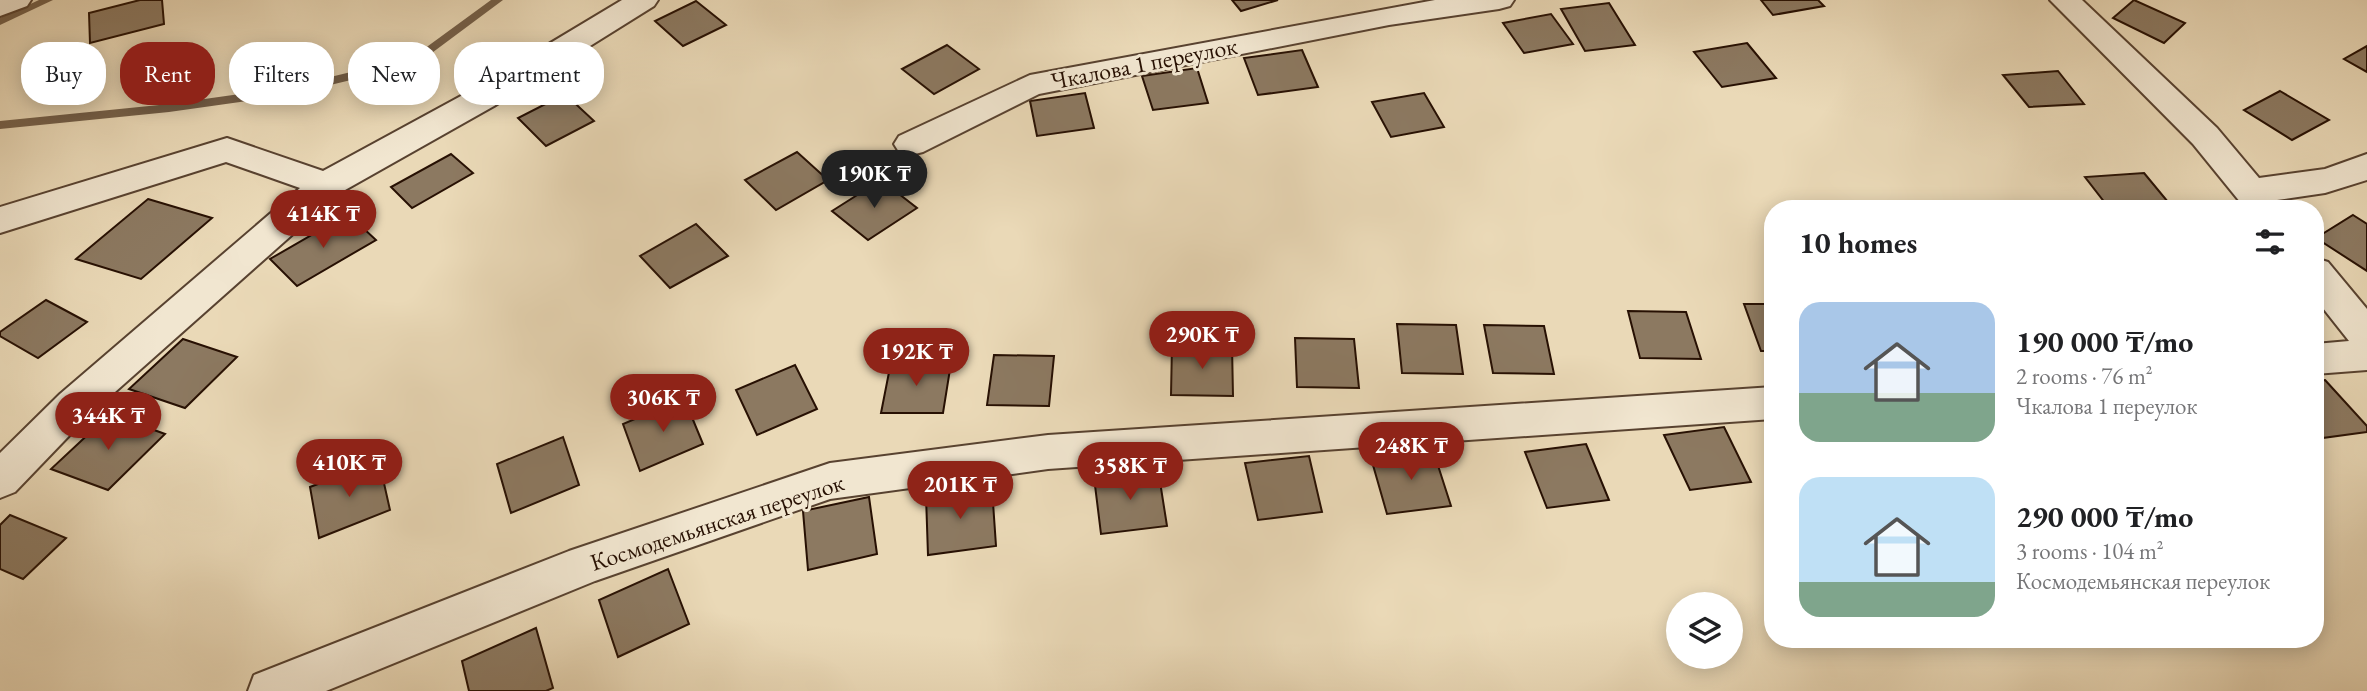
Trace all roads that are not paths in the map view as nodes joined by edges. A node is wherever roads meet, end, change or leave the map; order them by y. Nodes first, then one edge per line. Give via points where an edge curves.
1 (16, 0) edge
2 (643, 0) edge
3 (1499, 0) edge
4 (2066, 0) edge
5 (0, 7) edge
6 (1379, 8) edge
7 (911, 144) dead end
8 (2367, 166) edge
9 (326, 186) junction
10 (2257, 200) edge
11 (0, 220) edge
12 (2324, 283) edge
13 (2367, 336) edge
14 (2367, 355) edge
15 (2324, 358) edge
16 (1764, 404) edge
17 (0, 480) edge
18 (271, 691) edge

1 - 5 street
2 - 9 street via 483,98
3 - 6 street, Чкалова 1 переулок
4 - 10 street via 2205,136
6 - 7 street, Чкалова 1 переулок via 1030,85
8 - 10 street
9 - 11 street via 227,150
9 - 17 street via 74,405
12 - 13 street
14 - 15 street
16 - 18 street, Космодемьянская переулок via 1048,452 830,481 584,565

